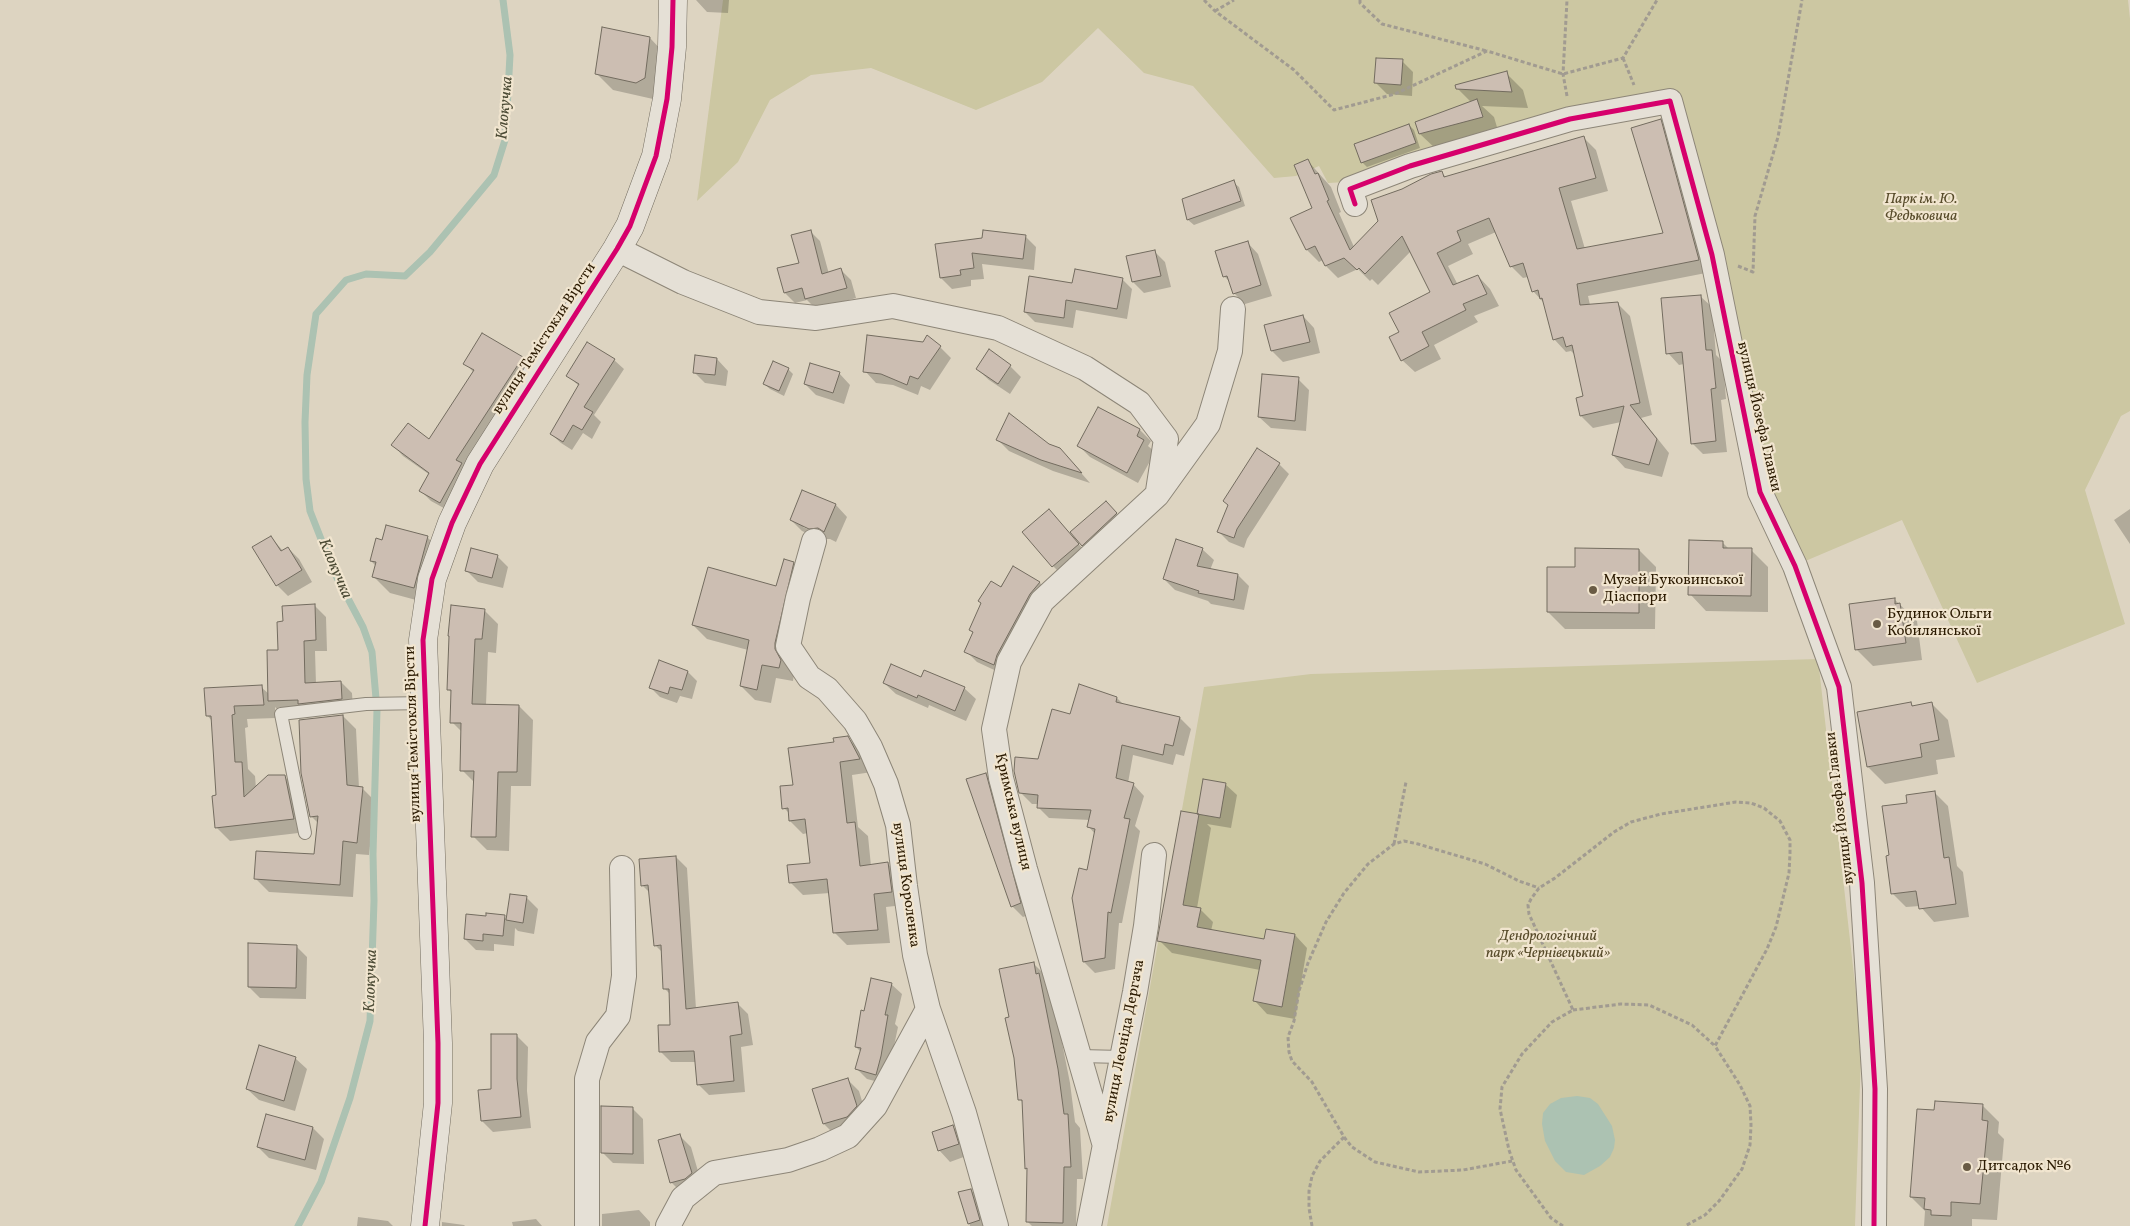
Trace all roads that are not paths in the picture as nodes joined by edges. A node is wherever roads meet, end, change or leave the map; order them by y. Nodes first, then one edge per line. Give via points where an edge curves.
1 (673, 0) edge
2 (1355, 204) dead end
3 (617, 249) junction
4 (1233, 309) dead end
5 (1157, 495) junction
6 (814, 541) dead end
7 (425, 703) junction
8 (305, 833) dead end
9 (1154, 855) dead end
10 (622, 868) dead end
11 (928, 1009) junction
12 (1080, 1056) junction
13 (1122, 1057) junction
14 (1105, 1146) junction
15 (425, 1226) edge
16 (587, 1226) edge
17 (668, 1226) edge
18 (996, 1226) edge
19 (1089, 1226) edge
20 (1874, 1226) edge

1 - 3 street, вулиця Темістокля Вірсти via 667,99 656,156 630,226
2 - 20 street, вулиця Йозефа Главки via 1350,189 1410,166 1570,119 1670,101 1712,256 1760,492 1795,566 1839,686 1862,883 1875,1089
3 - 5 street via 683,282 759,312 816,318 893,306 998,328 1085,368 1138,403 1166,439
3 - 7 street, вулиця Темістокля Вірсти via 480,464 452,523 432,579 423,640
4 - 5 street, Кримська вулиця via 1230,351 1208,424
5 - 12 street, Кримська вулиця via 1042,601 1009,662 994,729 1001,778 1025,870
6 - 11 street, вулиця Короленка via 788,646 809,677 826,689 855,720 886,784 898,825 904,886
7 - 8 lane via 366,704 281,714
7 - 15 street, вулиця Темістокля Вірсти via 438,1051 438,1103
9 - 13 street, вулиця Леоніда Дергача via 1146,926
10 - 16 street via 624,976 618,1016 598,1042 587,1079
11 - 17 street via 875,1106 848,1136 788,1160 714,1173 684,1198
11 - 18 street, вулиця Короленка via 964,1113
12 - 13 lane
12 - 14 street, Кримська вулиця
13 - 14 street, вулиця Леоніда Дергача
14 - 19 street, вулиця Леоніда Дергача

